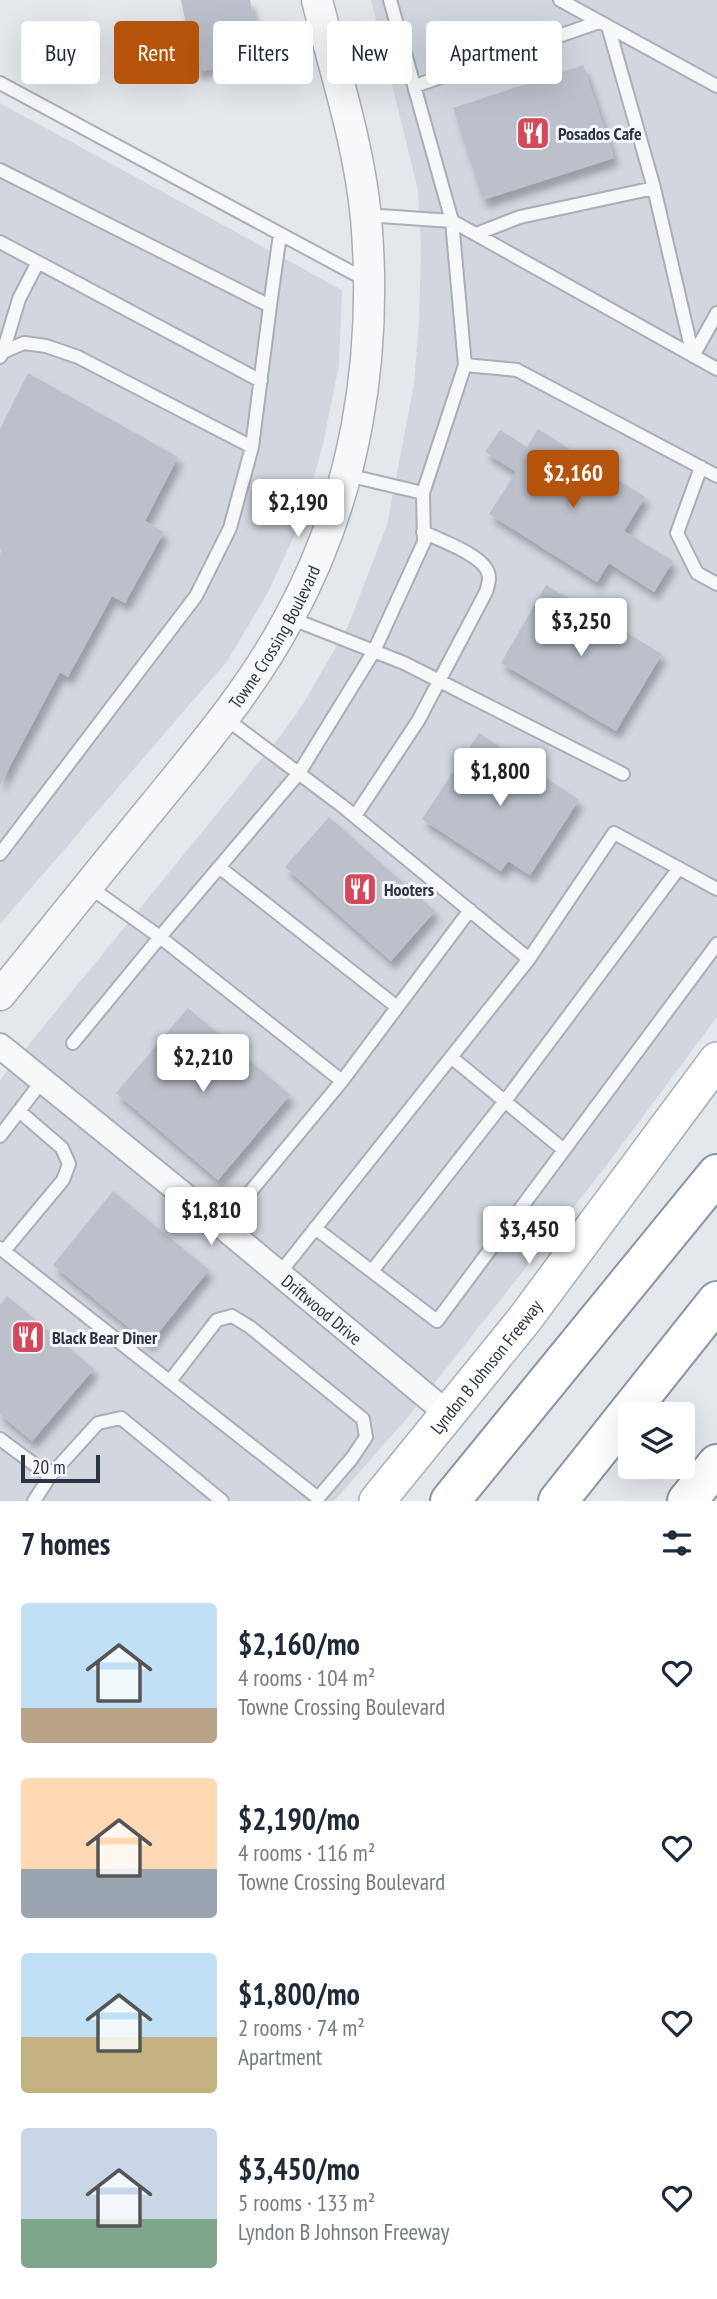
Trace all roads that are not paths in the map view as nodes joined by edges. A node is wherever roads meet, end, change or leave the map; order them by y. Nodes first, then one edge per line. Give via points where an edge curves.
1 (317, 0) edge
2 (390, 0) edge
3 (560, 0) edge
4 (604, 24) junction
5 (0, 83) edge
6 (415, 86) junction
7 (717, 86) edge
8 (0, 170) edge
9 (654, 188) junction
10 (366, 215) junction
11 (452, 221) junction
12 (280, 234) junction
13 (476, 234) junction
14 (0, 242) edge
15 (38, 262) junction
16 (370, 282) junction
17 (270, 306) junction
18 (717, 313) edge
19 (1, 355) edge
20 (693, 356) junction
21 (465, 365) junction
22 (717, 369) edge
23 (261, 381) junction
24 (252, 447) junction
25 (701, 467) junction
26 (347, 475) junction
27 (717, 476) edge
28 (423, 493) junction
29 (423, 532) junction
30 (717, 584) edge
31 (289, 618) junction
32 (374, 651) junction
33 (438, 680) junction
34 (225, 718) junction
35 (299, 773) junction
36 (623, 774) dead end
37 (355, 816) junction
38 (0, 854) edge
39 (219, 867) junction
40 (679, 868) junction
41 (88, 886) junction
42 (717, 889) edge
43 (470, 910) junction
44 (160, 937) junction
45 (717, 944) edge
46 (529, 959) junction
47 (0, 995) edge
48 (397, 1007) junction
49 (73, 1043) dead end
50 (0, 1046) edge
51 (451, 1057) junction
52 (717, 1060) edge
53 (342, 1080) junction
54 (42, 1081) junction
55 (505, 1101) junction
56 (19, 1111) junction
57 (0, 1136) edge
58 (564, 1150) junction
59 (717, 1174) edge
60 (222, 1226) junction
61 (315, 1228) junction
62 (2, 1250) edge
63 (372, 1271) junction
64 (279, 1274) junction
65 (717, 1301) edge
66 (170, 1381) junction
67 (448, 1415) junction
68 (0, 1439) edge
69 (717, 1464) edge
70 (50, 1476) junction
71 (34, 1501) edge
72 (222, 1501) edge
73 (377, 1501) edge
74 (450, 1501) edge
75 (558, 1501) edge
76 (687, 1501) edge

1 - 10 street, Towne Crossing Boulevard via 354,143
2 - 6 lane
3 - 4 lane
4 - 6 lane
4 - 7 lane
4 - 9 lane
5 - 12 lane
6 - 11 lane
8 - 17 lane
9 - 13 lane via 520,217
9 - 20 lane
10 - 11 lane
10 - 16 street, Towne Crossing Boulevard
11 - 13 lane
11 - 21 lane
12 - 16 lane
12 - 17 lane
13 - 20 lane
14 - 15 lane
15 - 19 lane via 19,299
15 - 23 lane
16 - 26 street, Towne Crossing Boulevard via 366,367
17 - 23 lane
18 - 20 lane
19 - 24 lane via 24,343 78,357
20 - 22 lane
21 - 25 lane via 517,370
21 - 28 lane
23 - 24 lane
24 - 38 lane via 230,528 196,596
25 - 27 lane
25 - 30 lane via 677,533 698,573
26 - 28 lane
26 - 31 street, Towne Crossing Boulevard via 315,566
28 - 29 lane
29 - 32 lane via 424,541
29 - 33 lane via 477,558 490,580
31 - 32 lane
31 - 34 street, Towne Crossing Boulevard
32 - 33 lane
32 - 35 lane
33 - 36 lane
33 - 37 lane via 418,721
34 - 35 lane
34 - 41 street, Towne Crossing Boulevard
35 - 37 lane
35 - 39 lane
37 - 43 lane
39 - 44 lane
39 - 48 lane
40 - 42 lane
40 - 46 lane via 614,833
40 - 55 lane
41 - 44 lane
41 - 47 street, Towne Crossing Boulevard
43 - 46 lane
43 - 48 lane
44 - 49 lane
44 - 53 lane
45 - 58 lane
46 - 51 lane
48 - 53 lane
50 - 54 street, Driftwood Drive
51 - 55 lane
51 - 61 lane
52 - 67 main road, Lyndon B Johnson Freeway
53 - 60 lane
54 - 56 lane
54 - 60 street, Driftwood Drive
55 - 58 lane
55 - 63 lane
56 - 57 lane
56 - 62 lane via 62,1148 69,1164 63,1180
58 - 63 lane via 437,1321
59 - 74 highway
60 - 64 street, Driftwood Drive
61 - 63 lane
61 - 64 lane
62 - 66 lane
64 - 67 street, Driftwood Drive
65 - 75 highway
66 - 66 lane via 318,1498 366,1437 363,1419 232,1316 218,1320
67 - 73 main road, Lyndon B Johnson Freeway
68 - 70 lane
69 - 76 highway
70 - 71 lane
70 - 72 lane via 98,1423 121,1419

